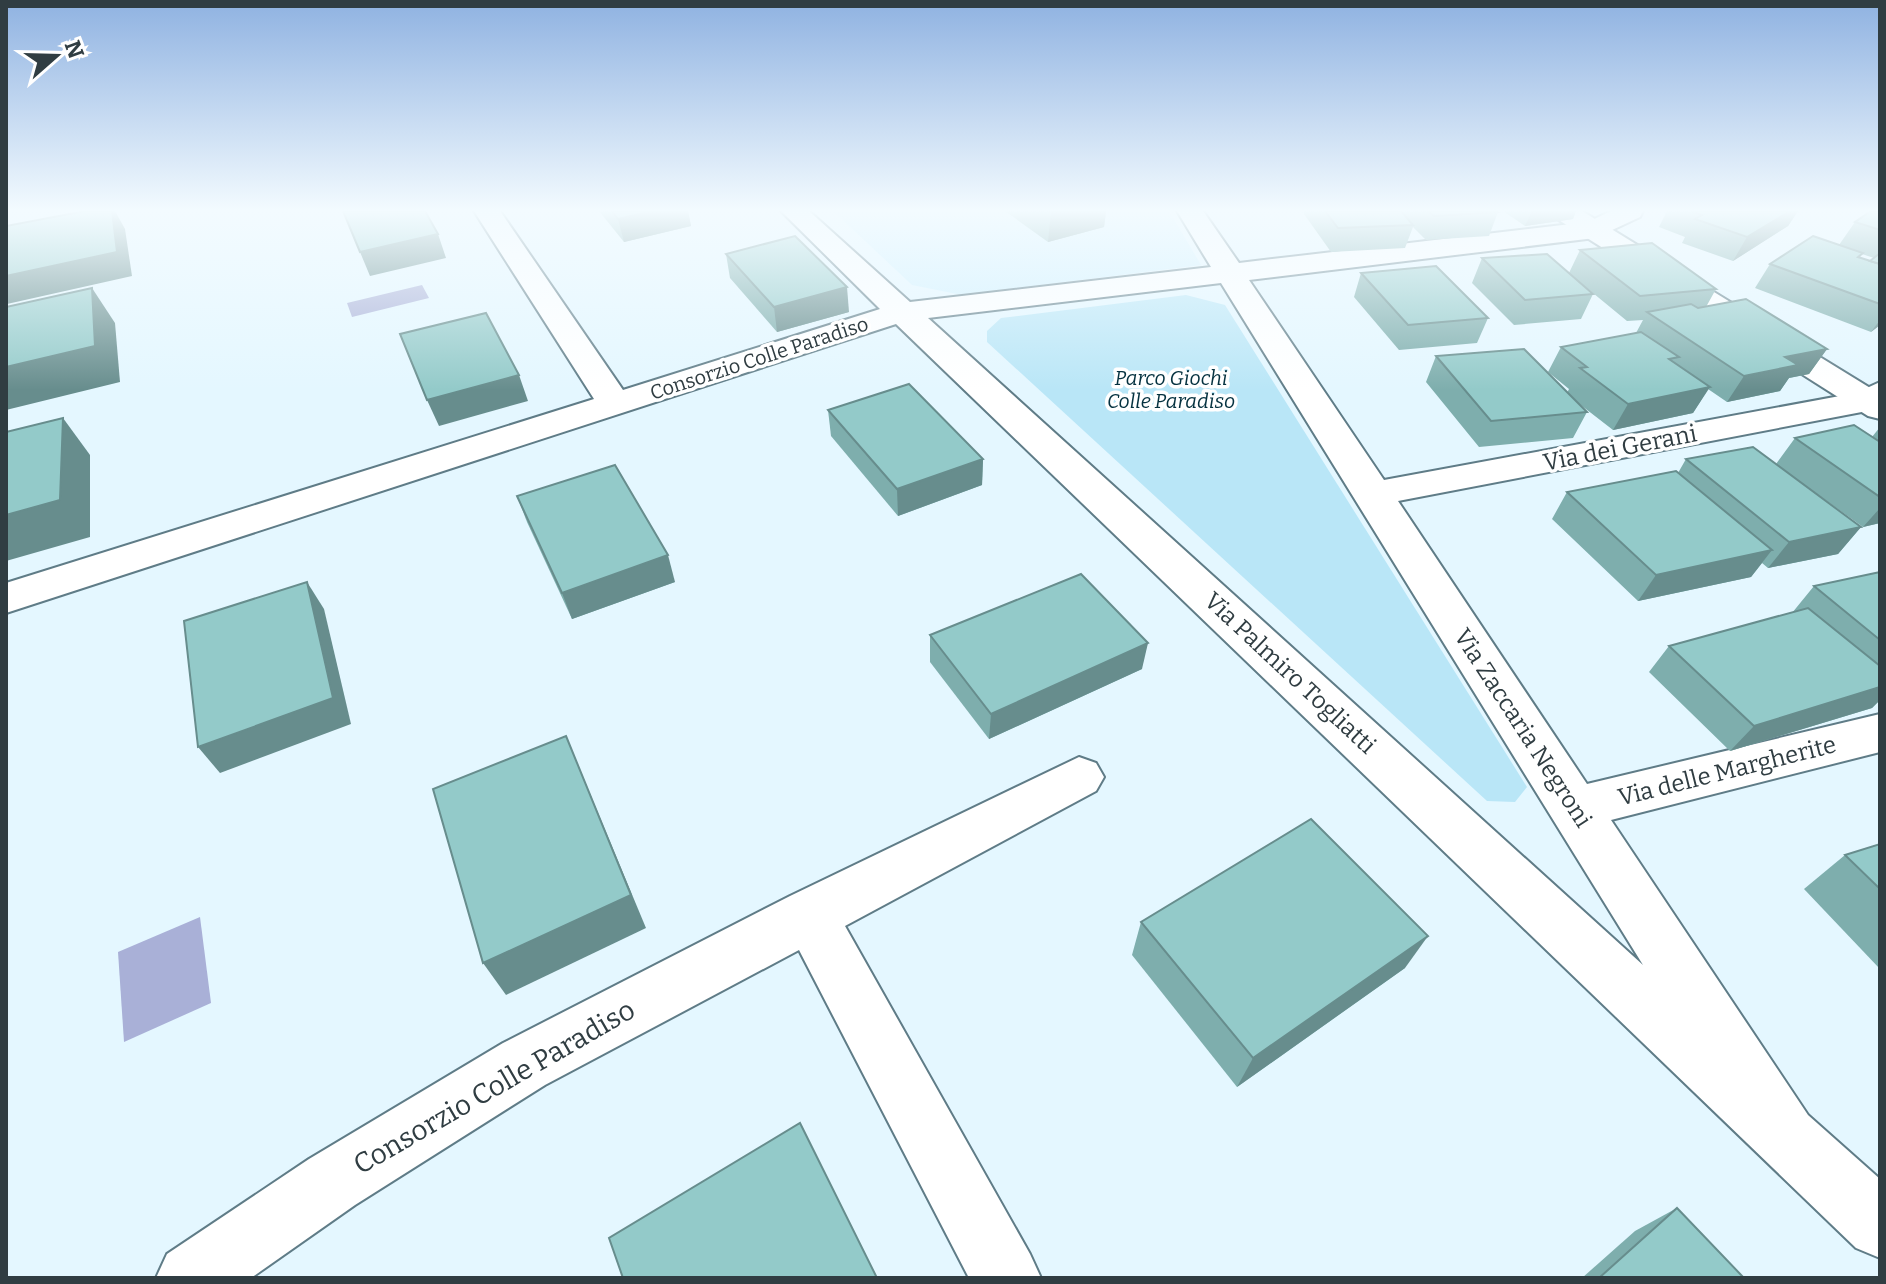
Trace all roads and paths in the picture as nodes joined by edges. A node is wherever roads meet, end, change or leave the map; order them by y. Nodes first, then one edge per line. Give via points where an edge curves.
1 (527, 271) edge
2 (859, 271) edge
3 (1248, 271) edge
4 (1663, 271) edge
5 (1230, 273) junction
6 (903, 312) junction
7 (1876, 400) edge
8 (615, 404) junction
9 (1373, 494) junction
10 (6, 598) edge
11 (1880, 733) edge
12 (1079, 777) dead end
13 (1575, 808) junction
14 (809, 914) junction
15 (1786, 1137) junction
16 (1880, 1224) edge
17 (191, 1278) edge
18 (1006, 1278) edge

1 - 8 street
2 - 6 street, Via Palmiro Togliatti
3 - 5 street, Consorzio Colle Paradiso
4 - 7 street
5 - 6 street, Consorzio Colle Paradiso
5 - 9 street, Via Zaccaria Negroni
6 - 8 street, Consorzio Colle Paradiso
6 - 15 street, Via Palmiro Togliatti
7 - 9 street, Via dei Gerani
8 - 10 street, Consorzio Colle Paradiso
9 - 13 street, Via Zaccaria Negroni
11 - 13 street, Via delle Margherite
12 - 14 street, Consorzio Colle Paradiso
13 - 15 street, Via Zaccaria Negroni
14 - 17 street, Consorzio Colle Paradiso via 524,1064 332,1182
14 - 18 street
15 - 16 street, Via Zaccaria Negroni

